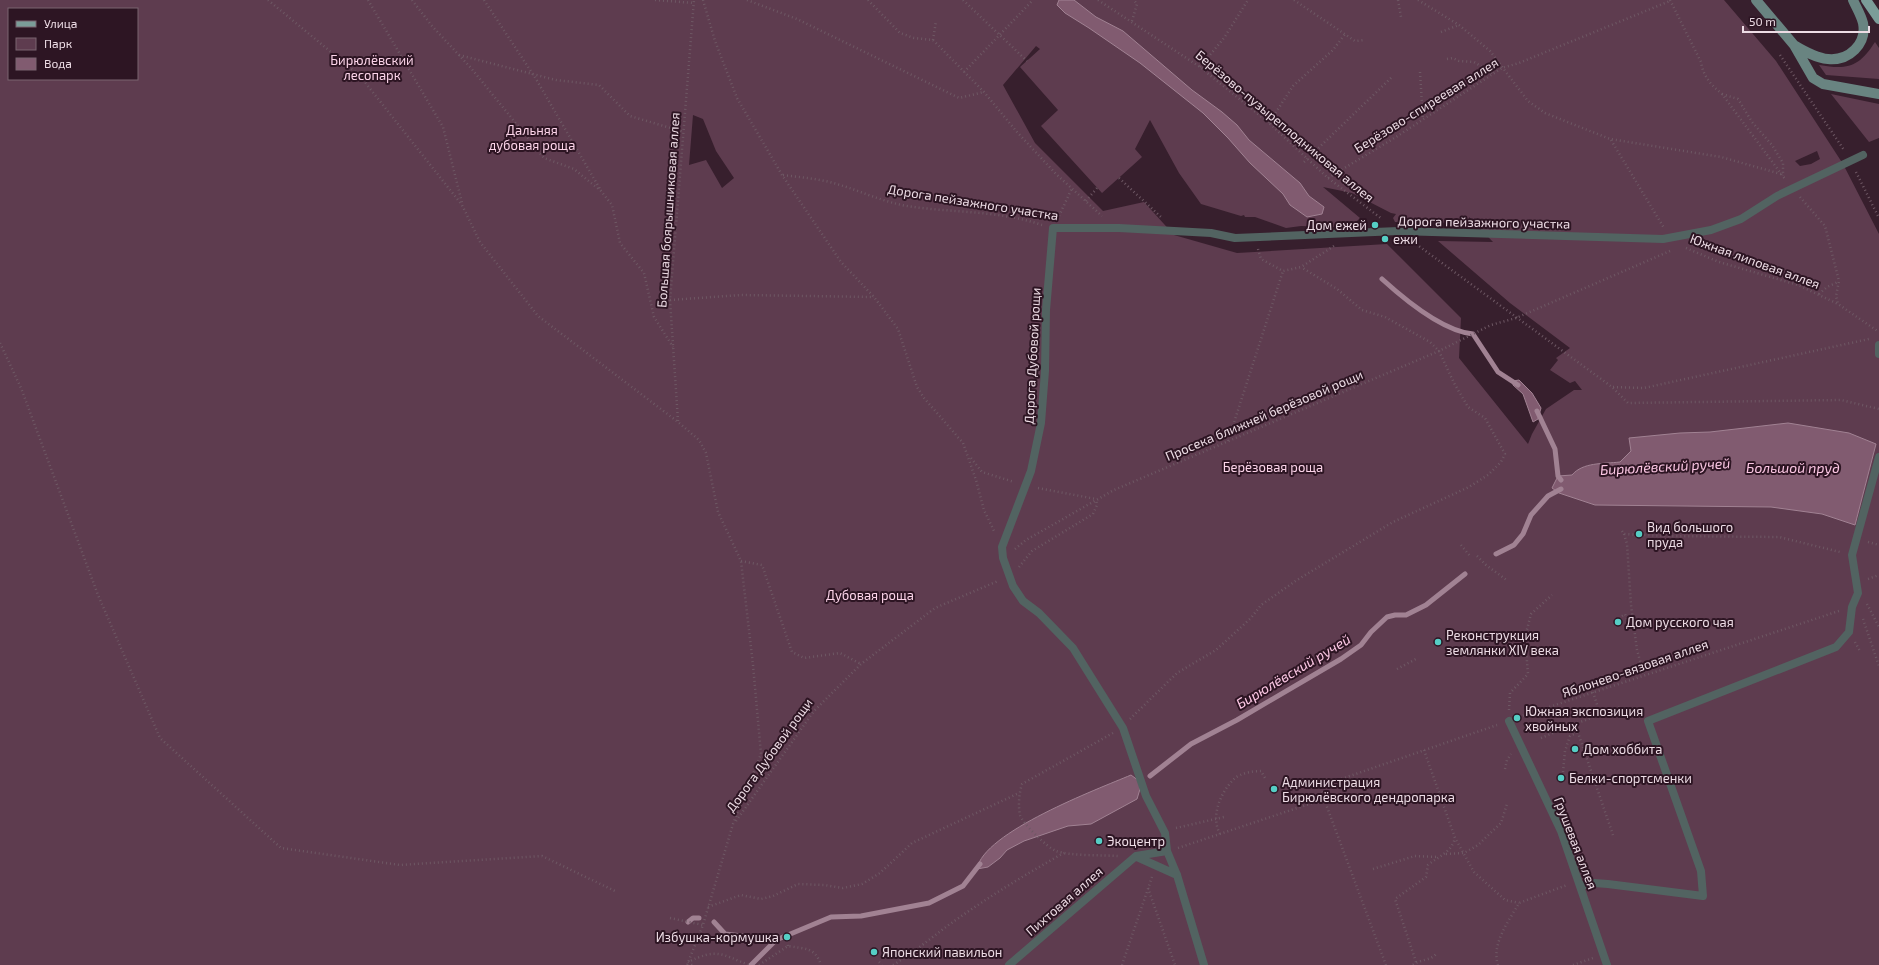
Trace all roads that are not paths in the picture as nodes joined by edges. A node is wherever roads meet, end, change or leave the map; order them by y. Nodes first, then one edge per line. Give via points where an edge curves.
1 (1756, 0) edge
2 (1853, 0) edge
3 (1866, 0) edge
4 (1879, 19) edge
5 (1794, 45) junction
6 (1879, 94) edge
7 (1863, 156) dead end
8 (1053, 228) joint
9 (1879, 345) edge
10 (1879, 354) edge
11 (1879, 457) edge
12 (1510, 721) road end
13 (1167, 851) junction
14 (1136, 856) junction
15 (1177, 875) junction
16 (1579, 883) junction
17 (1009, 965) edge
18 (1204, 965) edge
19 (1607, 965) edge

1 - 5 street
2 - 5 street via 1863,23 1863,39 1857,49 1829,59 1814,56
3 - 4 main road
5 - 6 street via 1813,78 1823,84
7 - 8 lane, Дорога пейзажного участка via 1792,189 1741,219 1711,230 1663,239 1398,231 1255,239 1211,233 1119,228
8 - 13 lane, Дорога Дубовой рощи via 1041,423 1027,486 1002,547 1003,558 1013,586 1024,601 1073,648 1123,728 1146,796 1165,833
9 - 10 lane
11 - 16 lane via 1852,555 1858,593 1849,632 1836,648 1648,721 1701,870 1704,896 1608,884
12 - 16 lane, Грушевая аллея via 1561,831
13 - 14 lane
13 - 15 lane
14 - 15 lane
14 - 17 lane, Пихтовая аллея
15 - 18 lane
16 - 19 lane, Грушевая аллея

